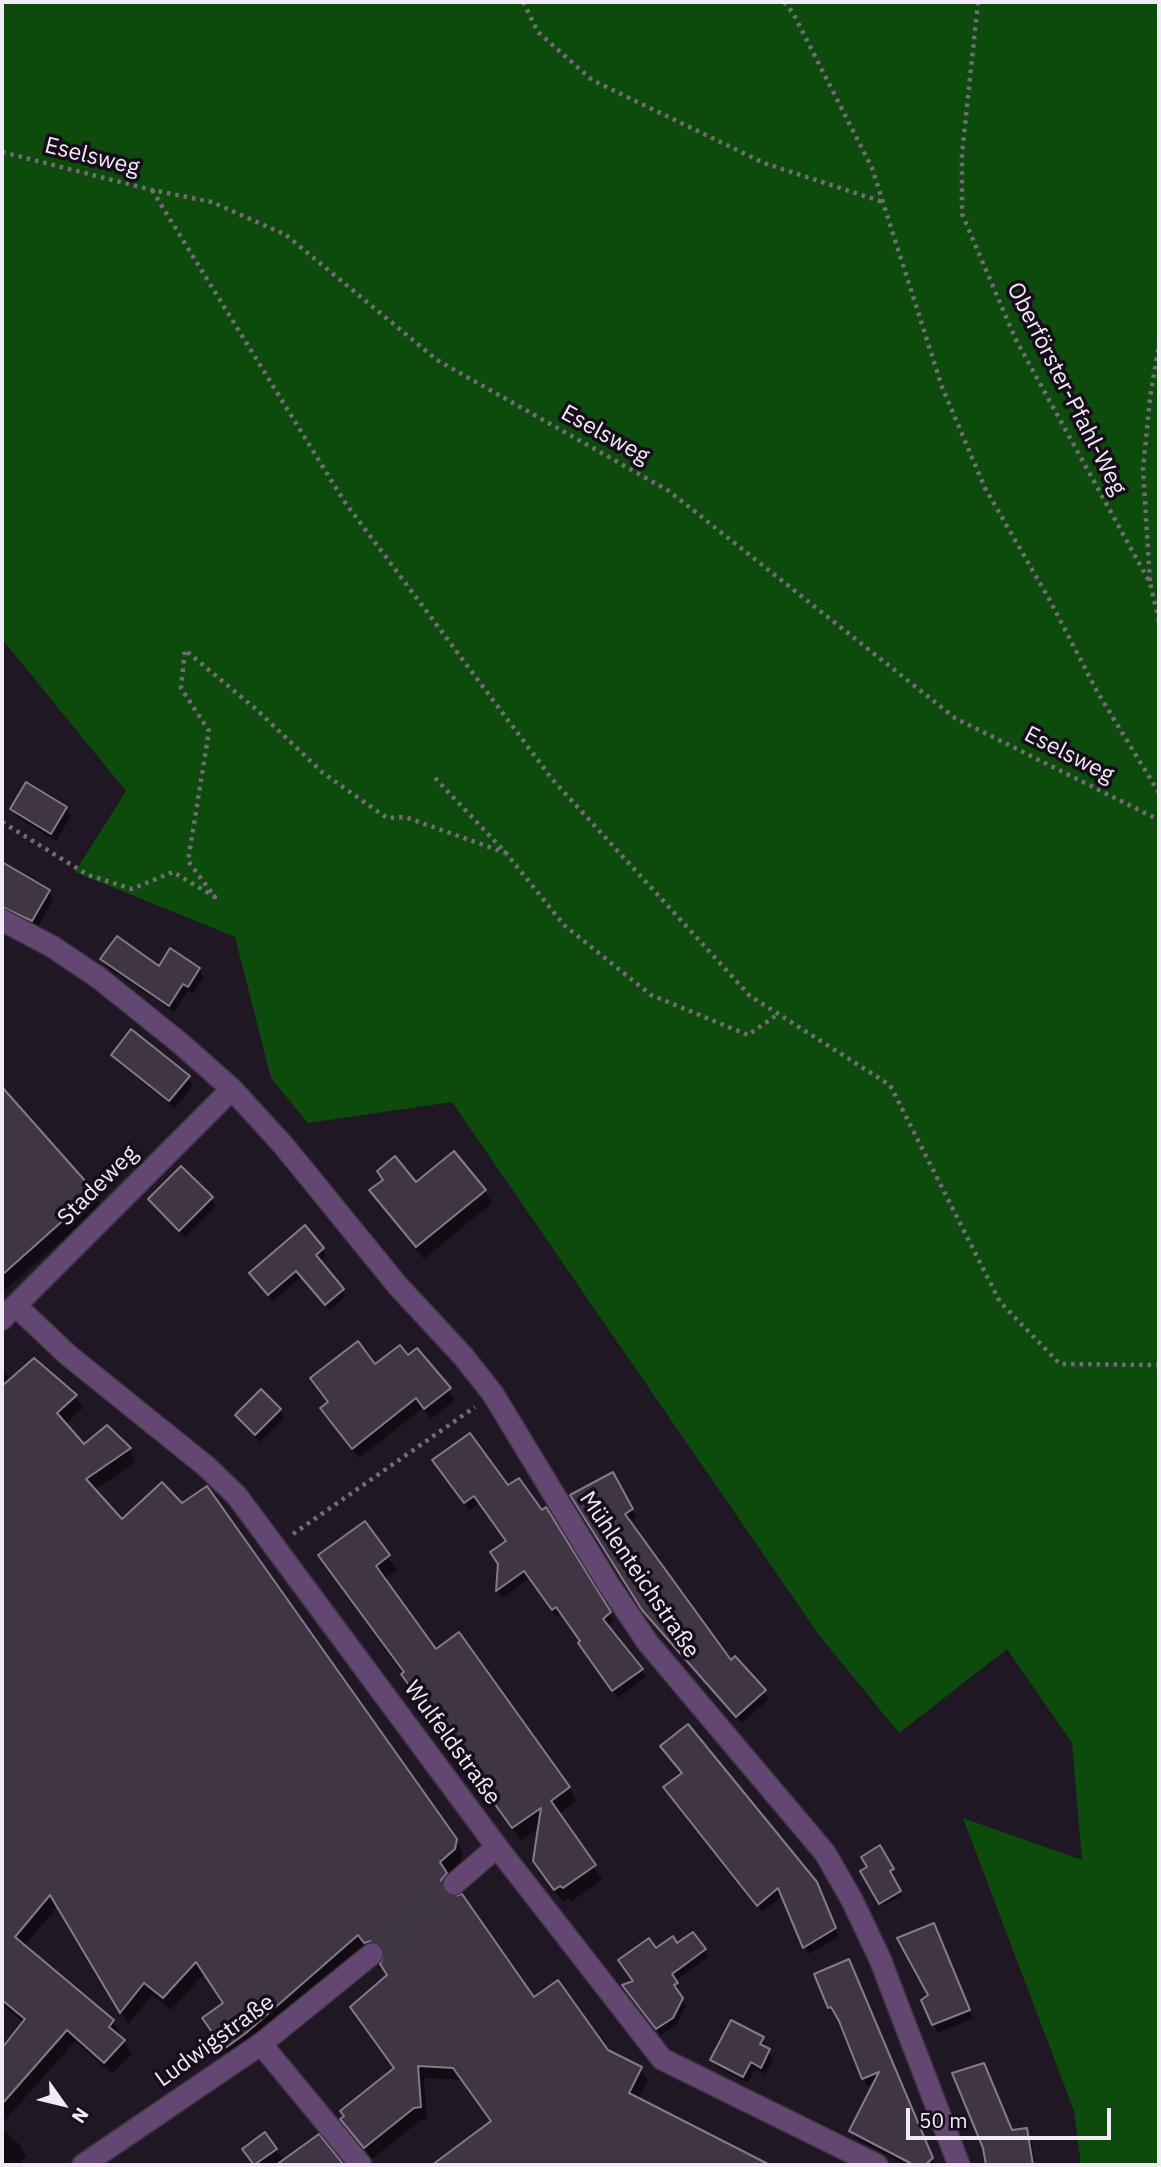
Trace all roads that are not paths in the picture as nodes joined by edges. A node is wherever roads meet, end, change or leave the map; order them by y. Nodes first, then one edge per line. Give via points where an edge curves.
1 (2, 920) edge
2 (232, 1089) junction
3 (9, 1312) edge
4 (497, 1847) junction
5 (454, 1884) tunnel mouth
6 (372, 1954) tunnel mouth
7 (261, 2043) junction
8 (83, 2165) edge
9 (361, 2165) edge
10 (877, 2165) edge
11 (959, 2165) edge

1 - 2 street, Mühlenteichstraße via 99,978
2 - 3 street, Stadeweg
2 - 11 street, Mühlenteichstraße via 493,1394 648,1643 825,1853 880,1959
3 - 4 street, Wulfeldstraße via 207,1467 236,1496
4 - 5 street
4 - 10 street, Wulfeldstraße via 662,2059
6 - 7 street, Ludwigstraße
7 - 8 street, Ludwigstraße
7 - 9 street

